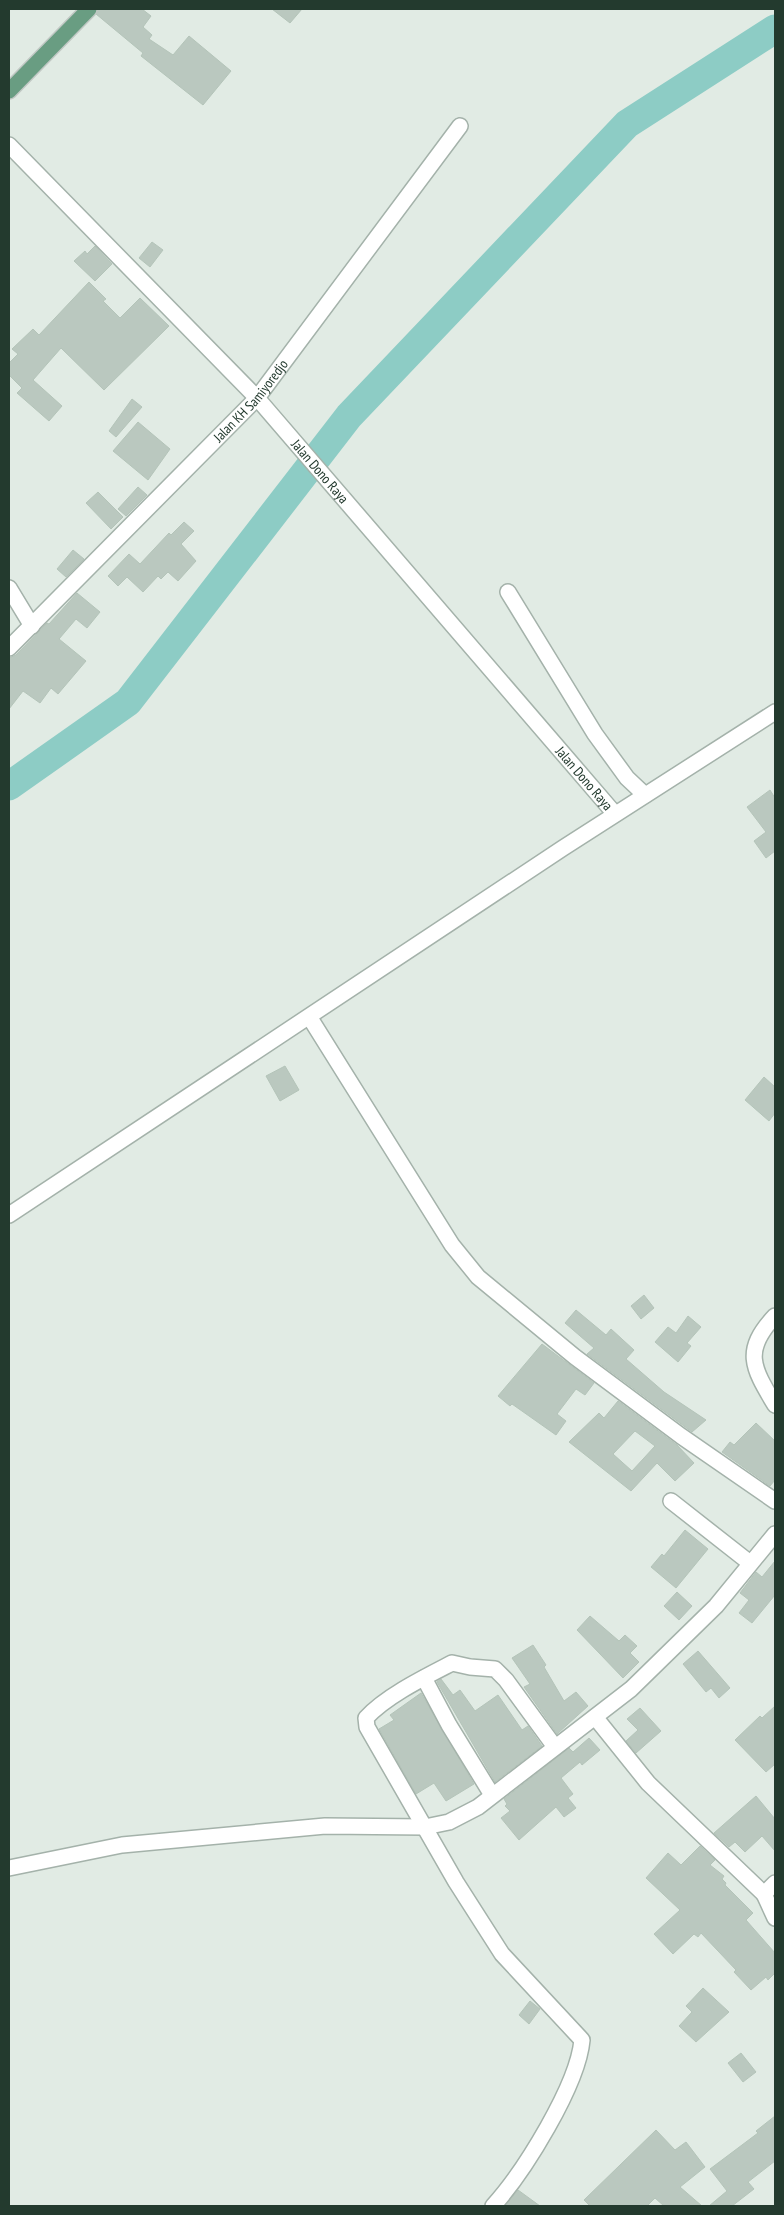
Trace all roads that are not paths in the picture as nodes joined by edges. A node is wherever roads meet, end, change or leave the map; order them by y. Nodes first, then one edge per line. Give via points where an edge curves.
1 (89, 9) edge
2 (9, 91) edge
3 (460, 126) dead end
4 (9, 145) edge
5 (257, 398) junction
6 (9, 588) edge
7 (508, 592) dead end
8 (32, 626) junction
9 (9, 648) edge
10 (775, 712) edge
11 (645, 795) junction
12 (615, 814) junction
13 (310, 1018) junction
14 (9, 1215) edge
15 (775, 1316) edge
16 (775, 1405) edge
17 (671, 1501) dead end
18 (775, 1501) edge
19 (775, 1534) edge
20 (750, 1563) junction
21 (424, 1678) junction
22 (595, 1717) junction
23 (554, 1747) junction
24 (492, 1795) junction
25 (425, 1828) junction
26 (9, 1868) edge
27 (775, 1883) edge
28 (764, 1894) junction
29 (775, 1918) edge
30 (494, 2206) edge

1 - 2 main road
3 - 5 street, Jalan KH Samiyoredjo
4 - 5 street, Jalan Dono Raya
5 - 8 street, Jalan KH Samiyoredjo
5 - 12 street, Jalan Dono Raya
6 - 8 street
7 - 11 street via 595,734 627,778
8 - 9 street, Jalan KH Samiyoredjo
10 - 11 street
11 - 12 street
12 - 13 street
13 - 14 street
13 - 18 street via 452,1246 478,1277 575,1357
15 - 16 street via 755,1342 754,1350 757,1375
17 - 20 street
19 - 20 street
20 - 22 street via 716,1606 631,1689
21 - 23 street via 452,1663 495,1669
21 - 24 street
21 - 25 street via 366,1718 367,1727
22 - 23 street
22 - 28 street via 648,1783
23 - 24 street
24 - 25 street via 478,1807 449,1822
25 - 26 street via 324,1826 122,1845
25 - 30 street via 502,1954 582,2040 570,2080 548,2126 526,2165
27 - 28 street
28 - 29 street

